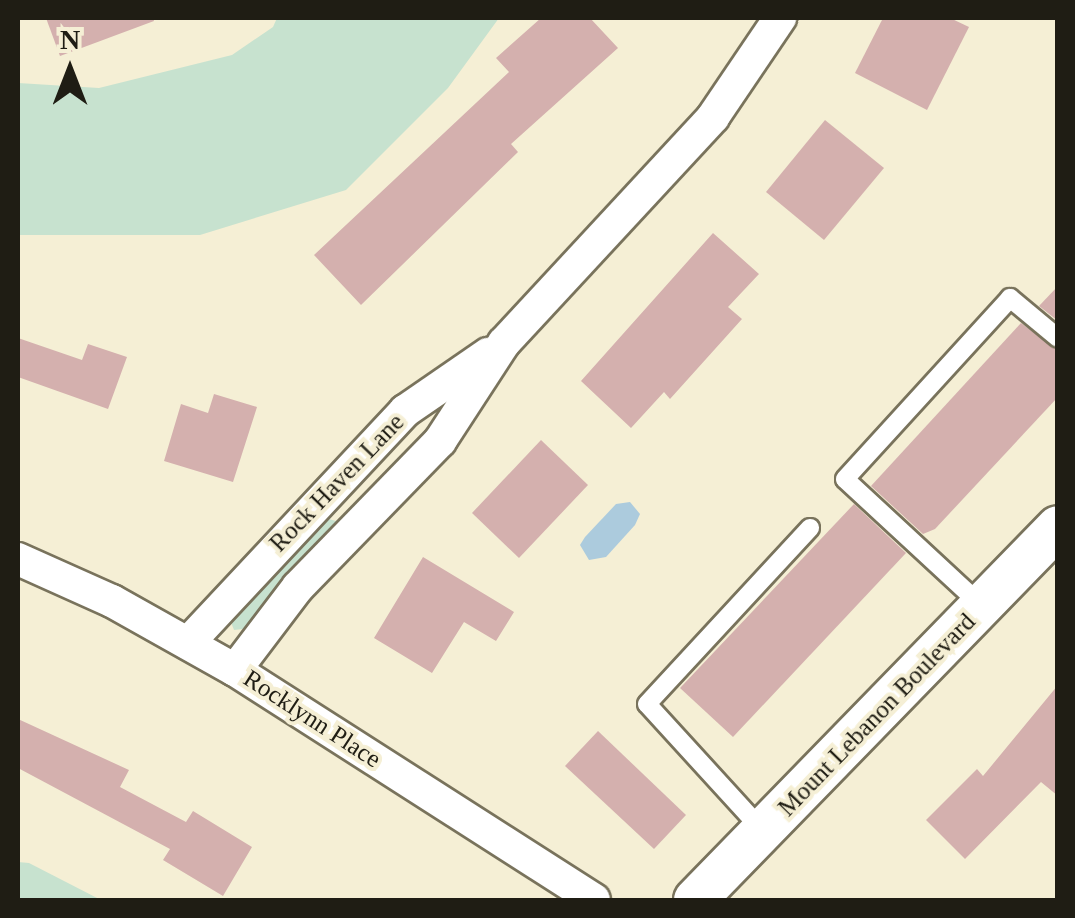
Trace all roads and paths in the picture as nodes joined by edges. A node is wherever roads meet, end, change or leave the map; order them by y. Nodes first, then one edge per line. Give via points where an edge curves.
1 (780, 18) edge
2 (1058, 338) edge
3 (504, 342) junction
4 (345, 473) junction
5 (378, 505) junction
6 (1058, 527) edge
7 (810, 528) dead end
8 (18, 559) edge
9 (982, 606) junction
10 (188, 643) junction
11 (235, 670) junction
12 (764, 832) junction
13 (594, 900) edge
14 (695, 900) edge

1 - 3 street, Rock Haven Lane via 713,117
2 - 9 lane via 1010,298 845,479
3 - 4 street, Rock Haven Lane via 405,411
3 - 5 street, Rock Haven Lane via 440,441
4 - 5 street
4 - 10 street, Rock Haven Lane
5 - 11 street, Rock Haven Lane via 298,588
6 - 9 street, Mount Lebanon Boulevard
7 - 12 lane via 647,704
8 - 10 street, Rocklynn Place
9 - 12 street, Mount Lebanon Boulevard
10 - 11 street, Rocklynn Place
11 - 13 street, Rocklynn Place
12 - 14 street, Mount Lebanon Boulevard

